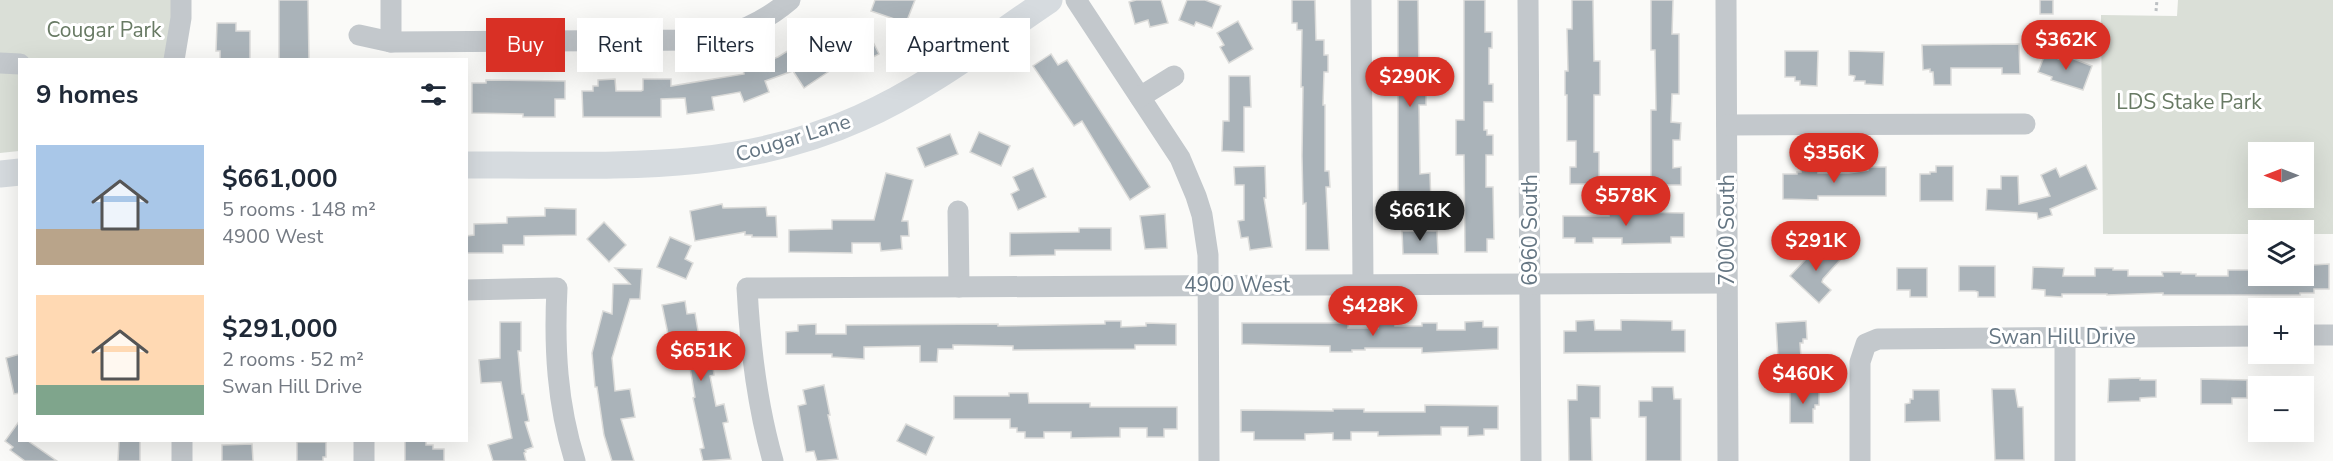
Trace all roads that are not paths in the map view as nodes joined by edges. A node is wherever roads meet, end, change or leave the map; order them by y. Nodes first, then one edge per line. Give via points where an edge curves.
1 (181, 0) edge
2 (392, 0) edge
3 (790, 0) edge
4 (1049, 0) edge
5 (1076, 0) edge
6 (1361, 0) edge
7 (1528, 0) edge
8 (1726, 0) edge
9 (359, 35) dead end
10 (391, 42) junction
11 (174, 58) edge
12 (0, 63) edge
13 (18, 64) edge
14 (1174, 76) dead end
15 (1140, 97) junction
16 (2025, 124) dead end
17 (1727, 125) junction
18 (468, 165) edge
19 (18, 172) edge
20 (0, 174) edge
21 (958, 211) dead end
22 (1530, 283) junction
23 (1727, 283) junction
24 (1362, 284) junction
25 (1209, 285) junction
26 (959, 286) junction
27 (468, 290) edge
28 (2314, 335) edge
29 (2333, 335) edge
30 (2065, 336) junction
31 (2248, 336) edge
32 (182, 442) edge
33 (364, 442) edge
34 (182, 461) edge
35 (364, 461) edge
36 (575, 461) edge
37 (773, 461) edge
38 (1209, 461) edge
39 (1531, 461) edge
40 (1728, 461) edge
41 (1860, 461) edge
42 (2065, 461) edge

1 - 11 street
2 - 10 street
3 - 10 street via 748,28 700,40
4 - 18 main road, Cougar Lane via 887,105 781,146 726,158 673,163
5 - 15 street
6 - 24 street
7 - 22 street, 6960 South
8 - 17 street, 7000 South
9 - 10 street
12 - 13 street
14 - 15 street
15 - 25 street via 1180,158 1196,196 1206,235
16 - 17 street
17 - 23 street, 7000 South
19 - 20 main road
21 - 26 street
22 - 23 street, 4900 West
22 - 24 street, 4900 West
22 - 39 street, 6960 South
23 - 40 street, 7000 South
24 - 25 street, 4900 West
25 - 26 street, 4900 West
25 - 38 street
26 - 37 street, 4900 West via 747,288 757,388
27 - 36 street via 557,288 558,389
28 - 29 street
30 - 31 street, Swan Hill Drive
30 - 41 street, Swan Hill Drive via 1893,338 1866,344 1860,362
30 - 42 street
32 - 34 street
33 - 35 street

